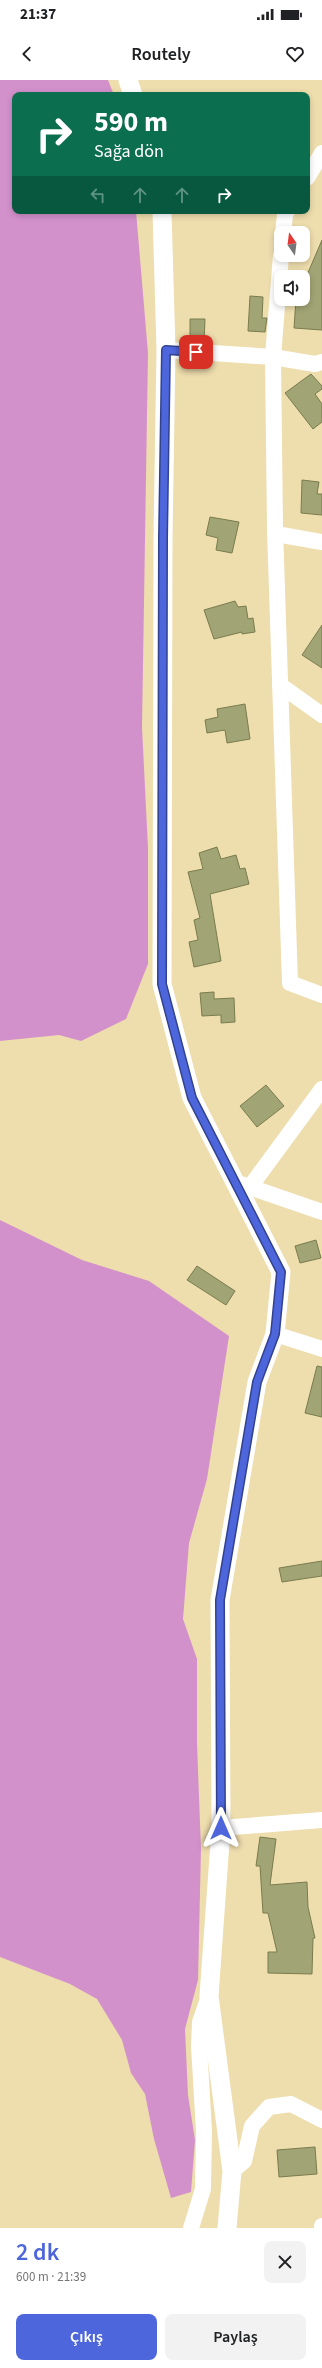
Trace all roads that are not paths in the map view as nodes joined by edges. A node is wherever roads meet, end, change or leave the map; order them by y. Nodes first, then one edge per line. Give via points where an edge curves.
1 (128, 80) edge
2 (132, 92) edge
3 (322, 153) edge
4 (310, 173) edge
5 (162, 214) edge
6 (286, 214) edge
7 (284, 226) edge
8 (280, 262) edge
9 (166, 350) junction
10 (273, 357) junction
11 (322, 362) edge
12 (276, 534) junction
13 (322, 542) edge
14 (280, 685) junction
15 (322, 715) edge
16 (322, 995) edge
17 (321, 1095) edge
18 (242, 1185) junction
19 (322, 1212) edge
20 (275, 1334) junction
21 (322, 1349) edge
22 (322, 1820) edge
23 (221, 1828) junction
24 (209, 1996) junction
25 (322, 2120) edge
26 (232, 2171) junction
27 (191, 2228) edge
28 (227, 2228) edge

1 - 2 street
3 - 4 street
5 - 9 street
6 - 7 street
8 - 10 street
9 - 10 street
9 - 18 street via 162,984 192,1098
10 - 11 street via 315,364
10 - 12 street
12 - 13 street
12 - 14 street
14 - 15 street
14 - 16 street via 290,983
17 - 18 street
18 - 19 street
18 - 20 street via 281,1272
20 - 21 street
20 - 23 street via 257,1382 220,1600
22 - 23 street
23 - 24 street
24 - 26 street
24 - 27 street via 200,2022 199,2046 204,2131 204,2189
25 - 26 street via 291,2104 269,2107 252,2126 244,2161
26 - 28 street

